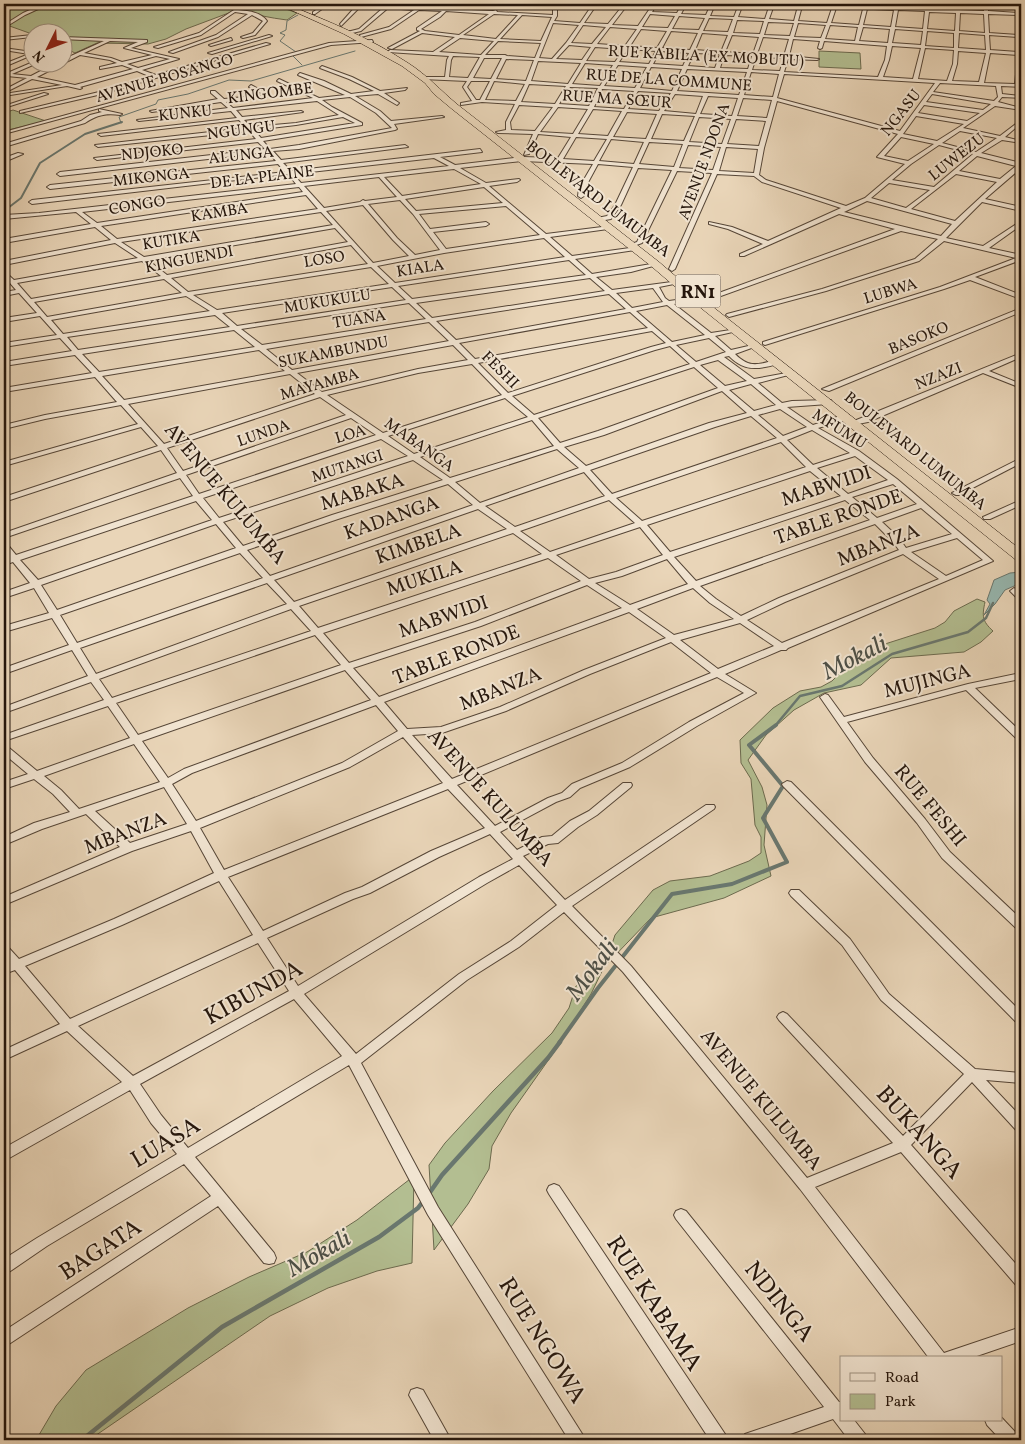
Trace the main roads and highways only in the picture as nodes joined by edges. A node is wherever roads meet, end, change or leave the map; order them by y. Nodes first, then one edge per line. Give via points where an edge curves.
1 (281, 4) edge
2 (292, 4) edge
3 (368, 41) junction
4 (427, 78) junction
5 (465, 105) junction
6 (527, 158) junction
7 (564, 188) junction
8 (605, 221) junction
9 (635, 245) junction
10 (702, 299) junction
11 (760, 344) junction
12 (827, 396) junction
13 (855, 420) junction
14 (1021, 544) edge
15 (1021, 557) edge

1 - 3 highway, BOULEVARD LUMUMBA / RN1
2 - 3 highway, BOULEVARD LUMUMBA / RN1 via 341,25
3 - 3 highway via 348,43 335,42 341,36
3 - 4 highway, BOULEVARD LUMUMBA / RN1
3 - 4 highway, BOULEVARD LUMUMBA / RN1
4 - 5 highway, BOULEVARD LUMUMBA / RN1
5 - 6 highway, BOULEVARD LUMUMBA / RN1
5 - 6 highway, BOULEVARD LUMUMBA / RN1 via 503,131
6 - 7 highway, BOULEVARD LUMUMBA / RN1
7 - 8 highway, BOULEVARD LUMUMBA / RN1
7 - 8 highway, BOULEVARD LUMUMBA / RN1 via 580,196
8 - 9 highway, BOULEVARD LUMUMBA / RN1
9 - 10 highway, BOULEVARD LUMUMBA / RN1
9 - 10 highway, BOULEVARD LUMUMBA / RN1 via 672,269
10 - 11 highway, BOULEVARD LUMUMBA / RN1 via 729,315
10 - 11 highway, BOULEVARD LUMUMBA / RN1 via 735,330
11 - 12 highway, BOULEVARD LUMUMBA / RN1
12 - 13 highway, BOULEVARD LUMUMBA / RN1
12 - 13 highway, BOULEVARD LUMUMBA / RN1
13 - 14 highway, BOULEVARD LUMUMBA / RN1 via 961,490 986,517
13 - 15 highway, BOULEVARD LUMUMBA / RN1

